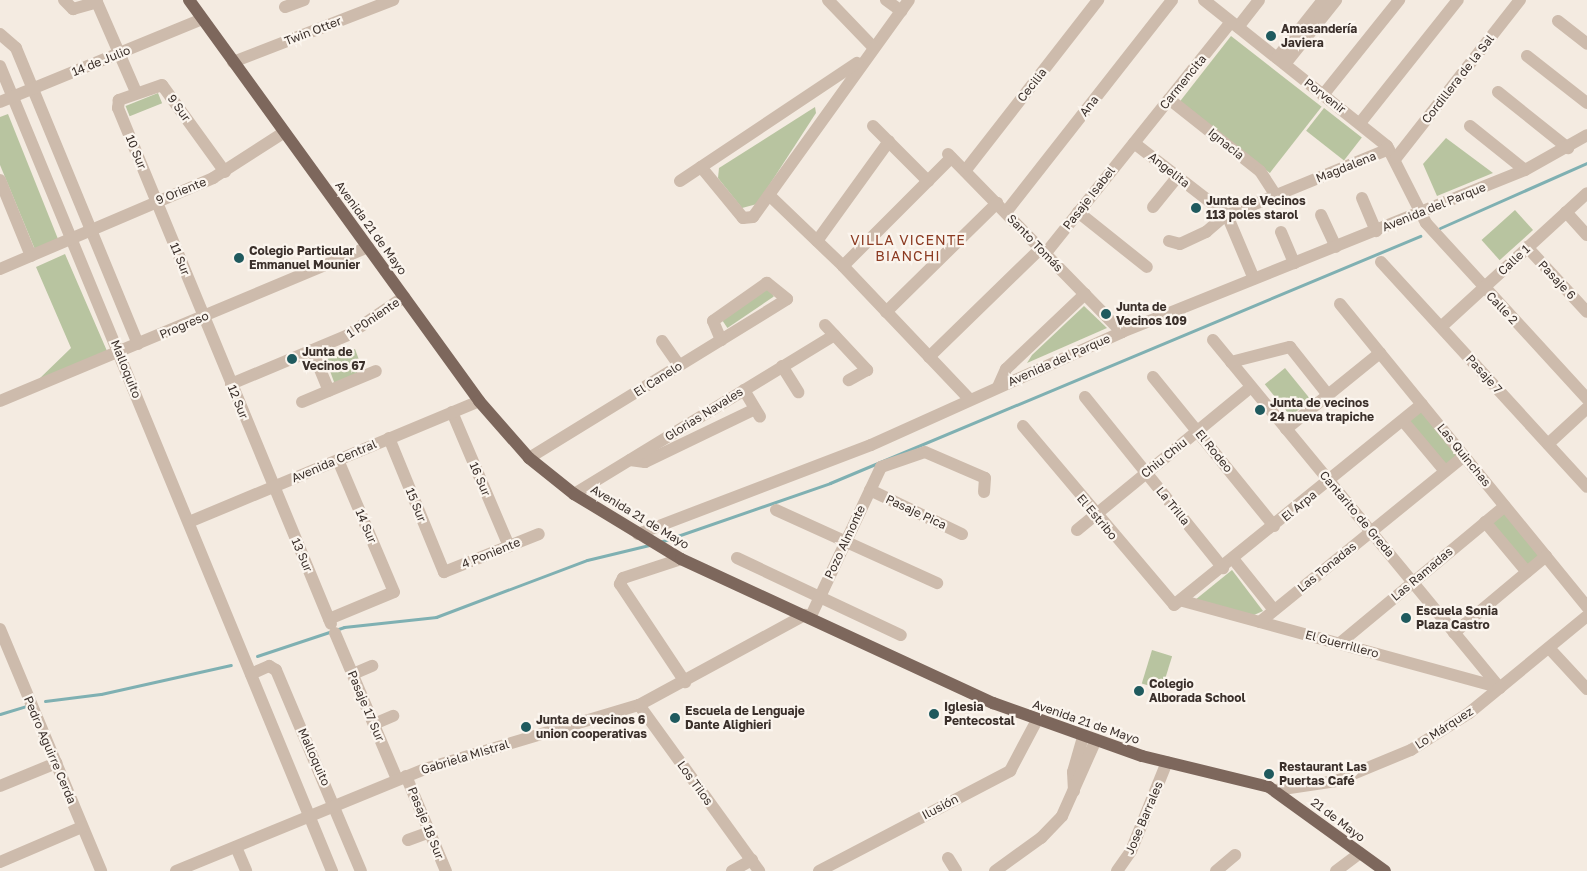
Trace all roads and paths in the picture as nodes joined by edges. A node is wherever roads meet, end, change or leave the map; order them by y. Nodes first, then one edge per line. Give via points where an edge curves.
1 (64, 0) edge
2 (189, 0) edge
3 (304, 0) edge
4 (394, 0) edge
5 (828, 0) edge
6 (886, 0) edge
7 (910, 0) edge
8 (1098, 0) edge
9 (1172, 0) edge
10 (1204, 0) edge
11 (1259, 0) edge
12 (1322, 0) edge
13 (1336, 0) edge
14 (1399, 0) edge
15 (1458, 0) edge
16 (1520, 0) edge
17 (96, 1) edge
18 (285, 7) edge
19 (900, 12) junction
20 (202, 19) junction
21 (1558, 21) dead end
22 (1234, 24) junction
23 (0, 34) edge
24 (1587, 44) edge
25 (873, 47) junction
26 (119, 53) junction
27 (1528, 56) dead end
28 (864, 59) junction
29 (1281, 61) junction
30 (233, 62) junction
31 (0, 66) edge
32 (33, 89) junction
33 (136, 92) junction
34 (1498, 92) dead end
35 (813, 93) junction
36 (1323, 95) junction
37 (15, 96) junction
38 (1169, 99) junction
39 (0, 102) edge
40 (118, 102) joint
41 (1587, 103) edge
42 (829, 109) junction
43 (1360, 123) junction
44 (874, 126) dead end
45 (1470, 126) dead end
46 (283, 132) junction
47 (1587, 135) edge
48 (889, 141) junction
49 (1134, 143) junction
50 (1568, 148) junction
51 (1392, 153) junction
52 (701, 167) junction
53 (1525, 170) junction
54 (964, 171) junction
55 (225, 172) junction
56 (1177, 177) junction
57 (0, 180) edge
58 (680, 181) dead end
59 (928, 181) junction
60 (1587, 193) edge
61 (769, 195) junction
62 (1276, 196) junction
63 (1362, 198) dead end
64 (156, 201) junction
65 (1153, 207) dead end
66 (1001, 208) junction
67 (1078, 212) junction
68 (1566, 212) junction
69 (1420, 213) junction
70 (1227, 215) junction
71 (1321, 215) dead end
72 (91, 230) junction
73 (1376, 231) junction
74 (1281, 232) dead end
75 (1587, 235) edge
76 (73, 238) junction
77 (817, 241) junction
78 (1169, 241) dead end
79 (368, 246) junction
80 (1336, 247) junction
81 (1527, 247) junction
82 (1042, 252) junction
83 (31, 256) junction
84 (1382, 262) dead end
85 (1294, 264) junction
86 (843, 266) junction
87 (1147, 267) dead end
88 (0, 268) edge
89 (1254, 280) junction
90 (1483, 288) junction
91 (1085, 294) junction
92 (404, 297) junction
93 (1340, 304) dead end
94 (886, 312) junction
95 (1587, 312) edge
96 (204, 317) junction
97 (825, 325) dead end
98 (1441, 327) junction
99 (1122, 332) junction
100 (834, 335) junction
101 (662, 340) dead end
102 (720, 340) junction
103 (1213, 340) dead end
104 (138, 344) junction
105 (312, 350) junction
106 (119, 352) junction
107 (1380, 353) junction
108 (929, 357) junction
109 (1231, 362) junction
110 (679, 365) junction
111 (782, 366) junction
112 (376, 371) dead end
113 (1153, 377) dead end
114 (849, 380) dead end
115 (231, 384) junction
116 (998, 387) junction
117 (1252, 387) junction
118 (744, 390) junction
119 (328, 391) junction
120 (798, 392) dead end
121 (1328, 395) junction
122 (1085, 397) dead end
123 (1587, 399) edge
124 (969, 400) junction
125 (0, 401) edge
126 (479, 401) junction
127 (302, 402) dead end
128 (1422, 404) junction
129 (1587, 408) edge
130 (452, 412) junction
131 (1403, 420) junction
132 (1022, 426) dead end
133 (1286, 429) junction
134 (1197, 431) junction
135 (389, 438) junction
136 (1548, 444) junction
137 (1464, 456) junction
138 (529, 458) junction
139 (338, 460) junction
140 (630, 460) junction
141 (1445, 471) junction
142 (1146, 473) junction
143 (1329, 481) junction
144 (273, 486) junction
145 (1587, 487) edge
146 (870, 490) junction
147 (984, 492) dead end
148 (574, 494) junction
149 (1505, 506) junction
150 (776, 510) dead end
151 (1096, 515) junction
152 (189, 522) junction
153 (1485, 522) junction
154 (1274, 526) junction
155 (1077, 530) dead end
156 (1371, 531) junction
157 (539, 534) dead end
158 (962, 534) dead end
159 (643, 537) junction
160 (846, 541) junction
161 (509, 546) junction
162 (1546, 556) junction
163 (737, 558) dead end
164 (681, 559) junction
165 (1234, 560) junction
166 (1223, 568) junction
167 (444, 572) joint
168 (1527, 572) junction
169 (1413, 582) junction
170 (937, 583) dead end
171 (820, 597) junction
172 (1179, 603) junction
173 (1587, 607) edge
174 (1274, 610) junction
175 (808, 617) junction
176 (1260, 622) junction
177 (1585, 622) edge
178 (332, 625) junction
179 (0, 629) edge
180 (1454, 632) junction
181 (901, 635) dead end
182 (1340, 643) junction
183 (1549, 648) junction
184 (372, 666) dead end
185 (251, 674) junction
186 (353, 674) junction
187 (685, 682) junction
188 (1500, 688) junction
189 (1587, 689) edge
190 (639, 706) junction
191 (393, 716) dead end
192 (1037, 720) junction
193 (374, 724) junction
194 (1089, 740) junction
195 (1167, 762) junction
196 (56, 763) junction
197 (402, 777) junction
198 (1, 783) edge
199 (1276, 790) junction
200 (335, 805) junction
201 (309, 816) junction
202 (82, 827) junction
203 (430, 832) junction
204 (408, 840) dead end
205 (236, 846) junction
206 (1360, 853) junction
207 (1235, 855) dead end
208 (948, 858) dead end
209 (752, 860) junction
210 (0, 862) edge
211 (101, 871) edge
212 (176, 871) edge
213 (246, 871) edge
214 (332, 871) edge
215 (361, 871) edge
216 (446, 871) edge
217 (732, 871) edge
218 (760, 871) edge
219 (819, 871) edge
220 (956, 871) edge
221 (995, 871) edge
222 (1118, 871) edge
223 (1216, 871) edge
224 (1336, 871) edge
225 (1385, 871) edge

1 - 17 street via 73,9
2 - 20 main road, Avenida 21 de Mayo
3 - 18 street
4 - 30 street, Twin Otter
5 - 25 street
6 - 19 street
7 - 19 street
8 - 54 street, Cecilia
9 - 66 street, Ana
10 - 22 street, Porvenir
11 - 22 street, Carmencita
12 - 29 street
13 - 29 street
14 - 36 street
15 - 43 street
16 - 51 street, Cordillera de la Sal
17 - 26 street
19 - 25 street
20 - 26 street, 14 de Julio
20 - 30 main road, Avenida 21 de Mayo
21 - 24 street
22 - 29 street, Porvenir
22 - 38 street, Carmencita
23 - 32 street via 16,48
25 - 28 street
26 - 32 street, 14 de Julio
26 - 33 street
27 - 41 street
28 - 35 street
28 - 42 street
29 - 36 street, Porvenir
30 - 46 main road, Avenida 21 de Mayo
31 - 37 street, Malloquito
32 - 37 street, 14 de Julio
32 - 72 street
33 - 40 street, 9 Sur
33 - 55 street, 9 Sur via 162,85
34 - 50 street
35 - 42 street via 828,100
35 - 52 street
36 - 43 street, Porvenir
37 - 39 street, 14 de Julio
37 - 76 street, Malloquito
38 - 49 street, Carmencita
38 - 62 street, Ignacia via 1260,171
40 - 64 street, 10 Sur
42 - 61 street
43 - 51 street, Porvenir
44 - 48 street
45 - 53 street
46 - 55 street, 9 Oriente
46 - 79 main road, Avenida 21 de Mayo
47 - 50 street, Avenida del Parque
48 - 59 street
48 - 77 street
49 - 56 street, Angelita
49 - 67 street, Pasaje Isabel
50 - 53 street, Avenida del Parque
51 - 62 street, Magdalena
51 - 69 street, Porvenir
52 - 58 street
52 - 61 street via 748,221
53 - 69 street, Avenida del Parque
54 - 59 street, Santo Tomás via 950,156
54 - 66 street, Santo Tomás
55 - 64 street, 9 Oriente
56 - 65 street
56 - 70 street, Angelita
57 - 83 street
59 - 86 street
60 - 68 street, Calle 1
61 - 77 street
62 - 70 street, Magdalena
63 - 73 street
64 - 72 street, 9 Oriente
64 - 96 street, 11 Sur
66 - 82 street, Santo Tomás
66 - 94 street, Ana
67 - 82 street, Pasaje Isabel
67 - 87 street
68 - 75 street
68 - 81 street, Calle 1
69 - 73 street, Avenida del Parque
69 - 90 street, Calle 2
70 - 78 street, Magdalena via 1180,244
70 - 89 street
71 - 80 street
72 - 76 street, 9 Oriente
72 - 104 street
73 - 80 street, Avenida del Parque
74 - 85 street
76 - 83 street, 9 Oriente
76 - 106 street, Malloquito
77 - 86 street
79 - 92 main road, Avenida 21 de Mayo
79 - 96 street, Progreso
80 - 85 street, Avenida del Parque
81 - 90 street, Calle 1
81 - 95 street, Pasaje 6
82 - 91 street, Santo Tomás
82 - 108 street, Pasaje Isabel
83 - 88 street, 9 Oriente
84 - 98 street, Pasaje 7
85 - 89 street, Avenida del Parque
86 - 94 street
89 - 99 street, Avenida del Parque
90 - 98 street, Calle 1
90 - 123 street, Calle 2
91 - 99 street, Santo Tomás
91 - 116 street via 1006,369
92 - 105 street, 1 P0niente via 353,333
92 - 126 main road, Avenida 21 de Mayo
93 - 107 street, Las Quinchas
94 - 108 street
96 - 104 street, Progreso
96 - 115 street, 12 Sur
97 - 100 street
98 - 136 street, Pasaje 7
99 - 116 street, Avenida del Parque
100 - 111 street, Glorias Navales
100 - 114 street via 867,370
101 - 110 street
102 - 102 street, El Canelo via 787,299 774,284 767,283 713,321
102 - 110 street, El Canelo
103 - 109 street, Cantarito de Greda
104 - 106 street, Progreso
105 - 115 street, 1 P0niente
105 - 119 street
106 - 125 street, Progreso
106 - 152 street, Malloquito
107 - 121 street
107 - 128 street, Las Quinchas
108 - 124 street
109 - 117 street, Cantarito de Greda
109 - 121 street via 1290,347
110 - 138 street, El Canelo
111 - 118 street, Glorias Navales
111 - 120 street
112 - 119 street
113 - 134 street, El Rodeo
115 - 144 street, 12 Sur
116 - 124 street, Avenida del Parque
117 - 133 street, Cantarito de Greda
117 - 134 street, Chiu Chiu
118 - 140 street, Glorias Navales
118 - 140 street via 757,413 645,462
119 - 127 street
121 - 133 street
122 - 142 street, La Trilla
124 - 159 street, Avenida del Parque via 871,445
126 - 130 street, Avenida Central
126 - 138 main road, Avenida 21 de Mayo
128 - 131 street, El Arpa
128 - 137 street, Las Quinchas
129 - 136 street
130 - 135 street, Avenida Central
130 - 161 street, 16 Sur
131 - 141 street, Las Quinchas
131 - 143 street, El Arpa
132 - 151 street, El Estribo
133 - 143 street, Cantarito de Greda
134 - 142 street, Chiu Chiu
134 - 154 street, El Rodeo
135 - 139 street, Avenida Central
135 - 167 street, 15 Sur
136 - 145 street, Pasaje 7
137 - 141 street, Las Tonadas
137 - 149 street, Las Quinchas
138 - 148 main road, Avenida 21 de Mayo
139 - 144 street, Avenida Central
139 - 178 street, 14 Sur via 394,592
140 - 148 street, Glorias Navales
141 - 156 street, Las Tonadas
142 - 151 street, Chiu Chiu
142 - 166 street, La Trilla
143 - 154 street, El Arpa
143 - 156 street, Cantarito de Greda
144 - 152 street, Avenida Central
144 - 178 street, 13 Sur
146 - 147 street, Pozo Almonte via 881,467 925,452 985,478
146 - 158 street, Pasaje Pica
146 - 160 street, Pozo Almonte
148 - 159 main road, Avenida 21 de Mayo
149 - 153 street, Las Ramadas
149 - 162 street, Las Quinchas
150 - 160 street
151 - 155 street, Chiu Chiu
151 - 172 street, El Estribo
152 - 185 street, Malloquito
153 - 168 street
153 - 169 street, Las Ramadas
154 - 165 street, El Arpa
156 - 169 street, Cantarito de Greda
156 - 174 street, Las Tonadas
157 - 161 street, 4 Poniente
159 - 164 main road, Avenida 21 de Mayo
160 - 170 street
160 - 171 street, Pozo Almonte
161 - 167 street, 4 Poniente
162 - 168 street
162 - 173 street, Las Quinchas
163 - 171 street
164 - 175 main road, Avenida 21 de Mayo
164 - 187 street via 623,578 620,584
165 - 166 street, El Arpa
165 - 174 street
166 - 172 street, El Arpa
168 - 180 street
169 - 180 street, Cantarito de Greda
169 - 182 street, Las Ramadas
171 - 175 street, Pozo Almonte
171 - 181 street
172 - 176 street, El Guerrillero
174 - 176 street, Las Tonadas
175 - 187 street, Gabriela MIstral
175 - 192 main road, Avenida 21 de Mayo
176 - 182 street, El Guerrillero
177 - 183 street, Lo Márquez
178 - 186 street, Pasaje 17 Sur
179 - 196 street, Pedro Aguirre Cerda
180 - 188 street, Cantarito de Greda
182 - 188 street, El Guerrillero
183 - 188 street, Lo Márquez
183 - 189 street
184 - 186 street
185 - 200 street, Malloquito via 269,666 276,670
185 - 201 street, Malloquito
186 - 193 street, Pasaje 17 Sur
187 - 190 street, Gabriela MIstral
188 - 199 street, Lo Márquez via 1450,726 1391,760 1336,781
190 - 197 street, Gabriela MIstral
190 - 209 street, Los Tilos
191 - 193 street
192 - 194 main road, Avenida 21 de Mayo
192 - 219 street, Ilusión via 1010,771
193 - 197 street, Pasaje 17 Sur
194 - 195 main road, Avenida 21 de Mayo
194 - 221 street via 1073,772 1074,791 1052,828
195 - 199 main road, Avenida 21 de Mayo
195 - 222 street, Jose Barrales via 1131,850
196 - 198 street
196 - 202 street, Pedro Aguirre Cerda
197 - 200 street, Gabriela MIstral
197 - 203 street, Pasaje 18 Sur
199 - 206 main road, 21 de Mayo
200 - 201 street, Gabriela MIstral
200 - 215 street, Malloquito
201 - 205 street, Gabriela MIstral
201 - 214 street, Malloquito
202 - 210 street
202 - 211 street, Pedro Aguirre Cerda
203 - 204 street
203 - 216 street, Pasaje 18 Sur
205 - 212 street, Gabriela MIstral
205 - 213 street
206 - 224 street
206 - 225 main road, 21 de Mayo
207 - 223 street
208 - 220 street
209 - 217 street
209 - 218 street, Los Tilos

